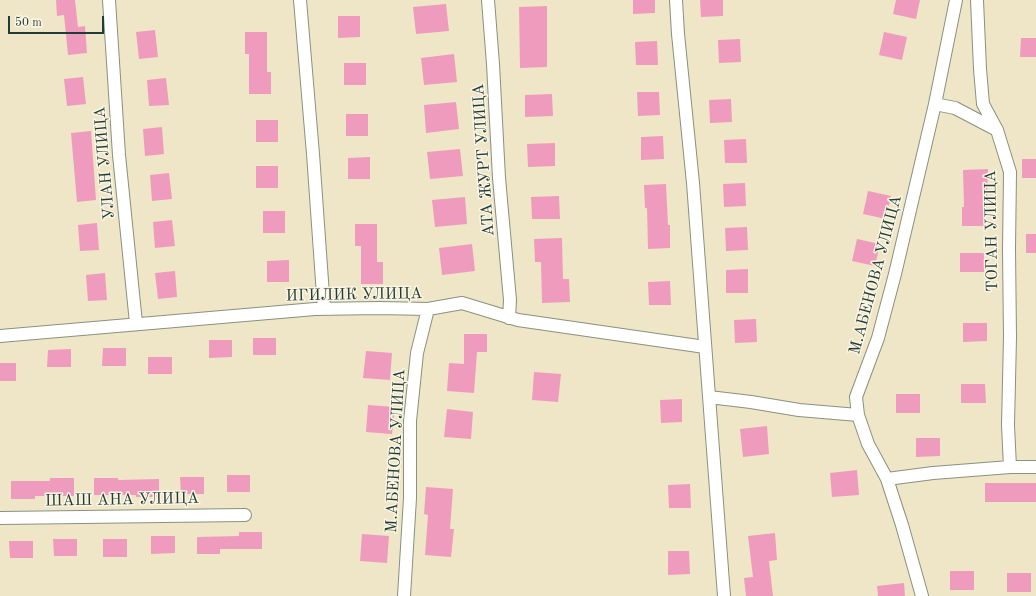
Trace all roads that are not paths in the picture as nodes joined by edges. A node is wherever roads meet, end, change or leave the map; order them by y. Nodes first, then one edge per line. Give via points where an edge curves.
1 (108, 0) edge
2 (300, 0) edge
3 (488, 0) edge
4 (676, 0) edge
5 (956, 0) edge
6 (977, 0) edge
7 (936, 104) junction
8 (997, 130) junction
9 (324, 309) junction
10 (428, 310) junction
11 (509, 318) junction
12 (136, 323) junction
13 (0, 336) edge
14 (705, 347) junction
15 (709, 397) junction
16 (858, 415) junction
17 (1010, 467) junction
18 (1036, 467) edge
19 (887, 479) junction
20 (245, 515) dead end
21 (0, 518) edge
22 (404, 596) edge
23 (724, 596) edge
24 (922, 596) edge

1 - 12 street, УЛАН УЛИЦА
2 - 9 street
3 - 11 street, АТА ЖУРТ УЛИЦА via 499,178 510,300
4 - 14 street
5 - 7 street, М.АБЕНОВА УЛИЦА
6 - 8 street, ТОГАН УЛИЦА via 983,104
7 - 8 street via 955,108
7 - 16 street, М.АБЕНОВА УЛИЦА via 878,338 856,397
8 - 17 street, ТОГАН УЛИЦА via 1010,172
9 - 10 street, ИГИЛИК УЛИЦА
9 - 12 street, ИГИЛИК УЛИЦА
10 - 11 street, ИГИЛИК УЛИЦА via 462,303
10 - 22 street, М.АБЕНОВА УЛИЦА via 417,353 410,421 410,498
11 - 14 street, ИГИЛИК УЛИЦА
12 - 13 street, ИГИЛИК УЛИЦА
14 - 15 street
15 - 16 street via 799,410
15 - 23 street
16 - 19 street, М.АБЕНОВА УЛИЦА via 868,444
17 - 18 street
17 - 19 street
19 - 24 street, М.АБЕНОВА УЛИЦА
20 - 21 street, ШАШ АНА УЛИЦА

